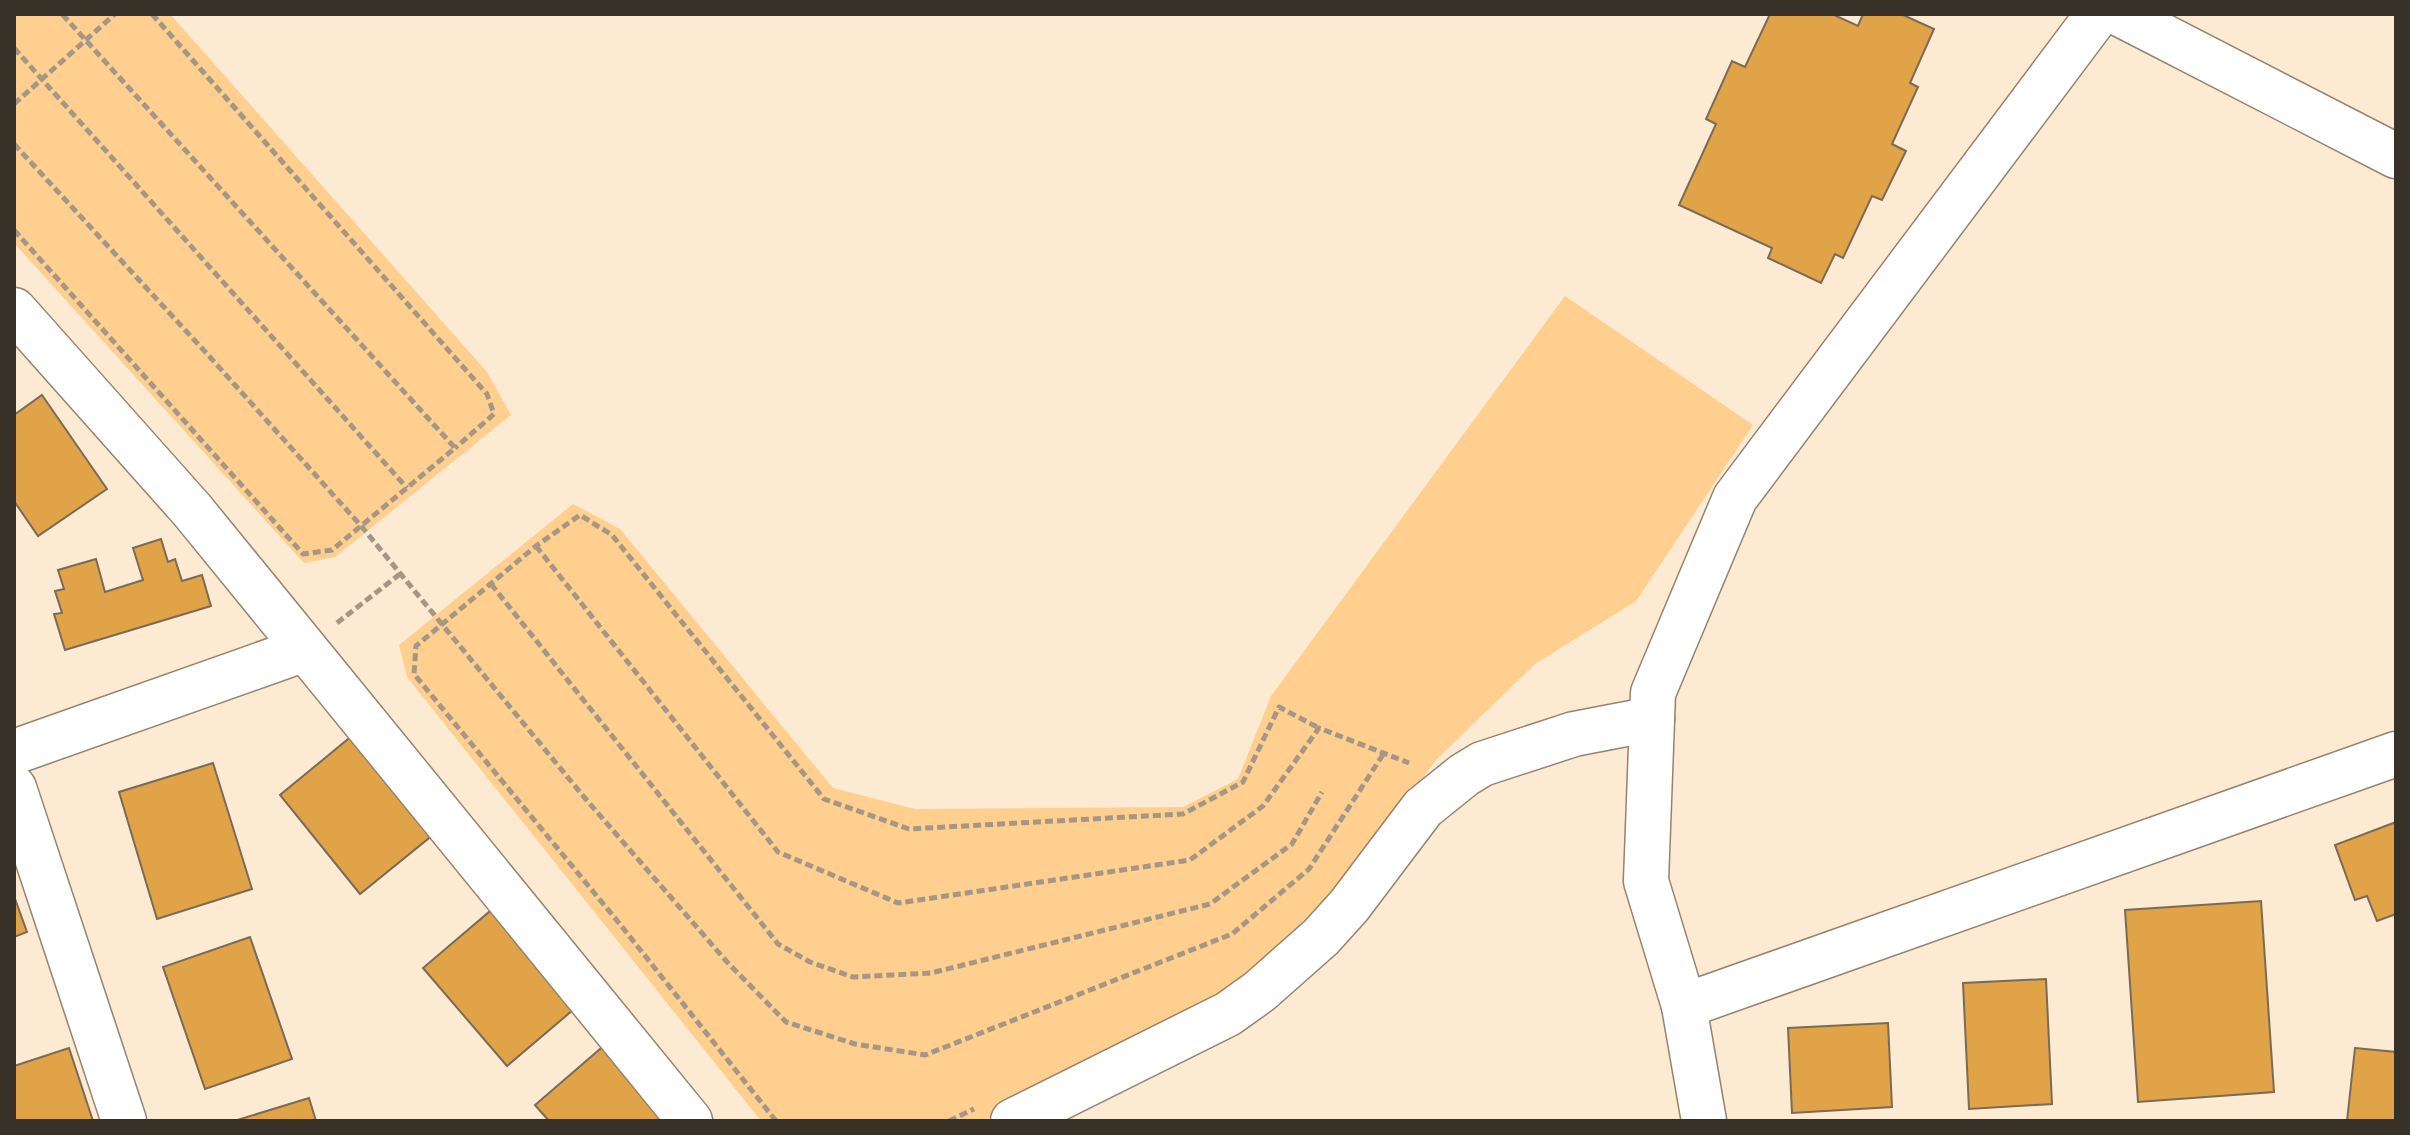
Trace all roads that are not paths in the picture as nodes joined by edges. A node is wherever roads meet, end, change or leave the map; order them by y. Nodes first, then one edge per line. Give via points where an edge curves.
1 (2098, 14) edge
2 (2120, 14) edge
3 (2396, 156) edge
4 (14, 310) edge
5 (305, 649) junction
6 (1652, 719) junction
7 (14, 752) edge
8 (2396, 754) edge
9 (14, 788) edge
10 (1684, 1006) junction
11 (995, 1114) edge
12 (124, 1121) edge
13 (690, 1121) edge
14 (1704, 1121) edge

1 - 6 street via 1735,498 1653,693
2 - 3 street
4 - 5 street via 192,510
5 - 7 street
5 - 13 street
6 - 10 street via 1646,881
6 - 11 street via 1574,734 1482,764 1423,808 1321,937 1228,1014
8 - 10 street
9 - 12 street
10 - 14 street

